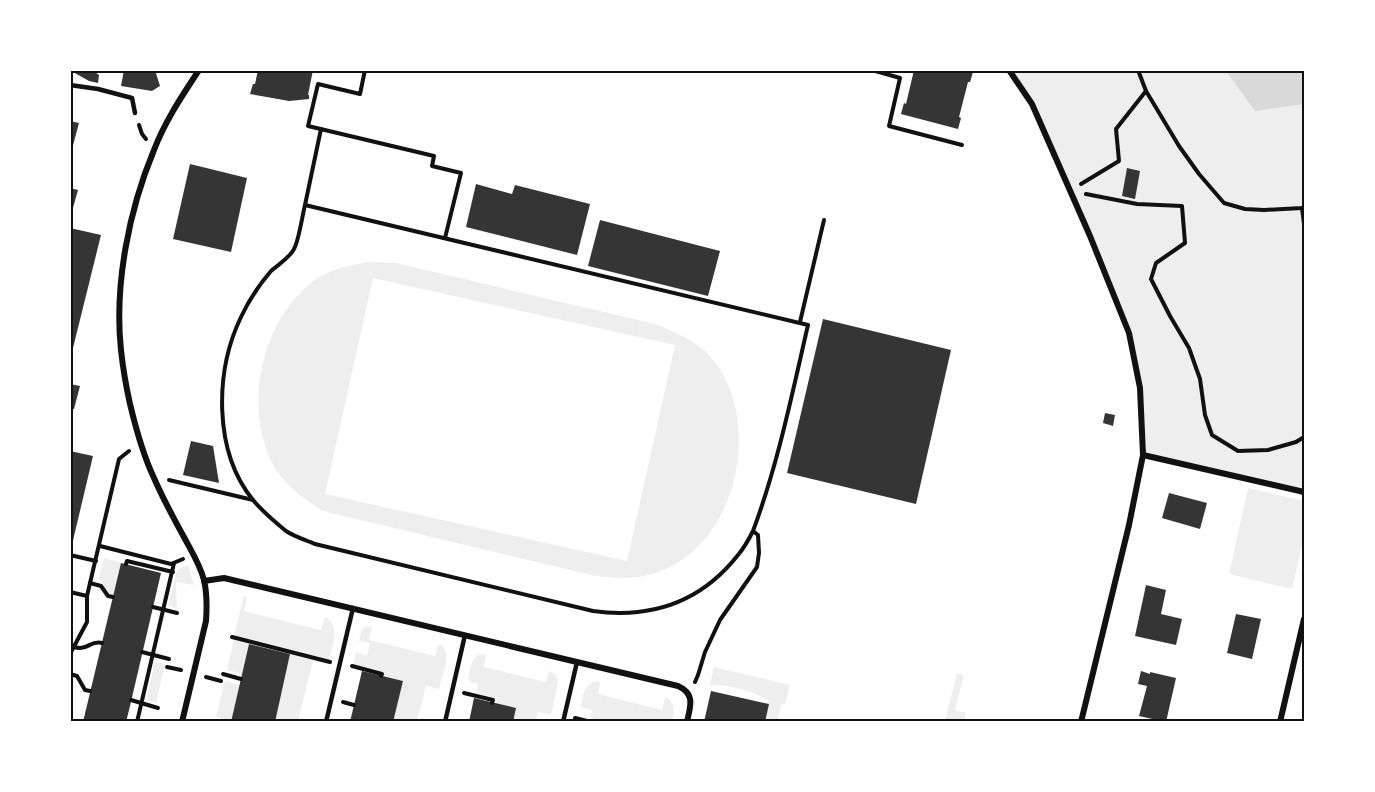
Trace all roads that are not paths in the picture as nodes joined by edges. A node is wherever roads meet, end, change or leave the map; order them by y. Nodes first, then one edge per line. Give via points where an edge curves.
1 (199, 70) edge
2 (1009, 70) edge
3 (70, 85) edge
4 (135, 112) road end
5 (1143, 454) junction
6 (1305, 492) edge
7 (204, 581) junction
8 (353, 608) junction
9 (1305, 620) edge
10 (465, 635) junction
11 (577, 662) junction
12 (182, 722) edge
13 (326, 722) edge
14 (445, 722) edge
15 (563, 722) edge
16 (687, 722) edge
17 (1081, 722) edge
18 (1280, 722) edge

1 - 7 street via 154,149 133,213 120,300 124,376 134,421 153,477
2 - 5 street via 1032,105 1128,333 1140,388
3 - 4 lane via 132,98
5 - 6 street
5 - 17 street
7 - 8 street via 224,578
7 - 12 street via 206,621
8 - 10 street
8 - 13 lane
9 - 18 street
10 - 11 street
10 - 14 lane
11 - 15 lane
11 - 16 street via 685,689 691,702

